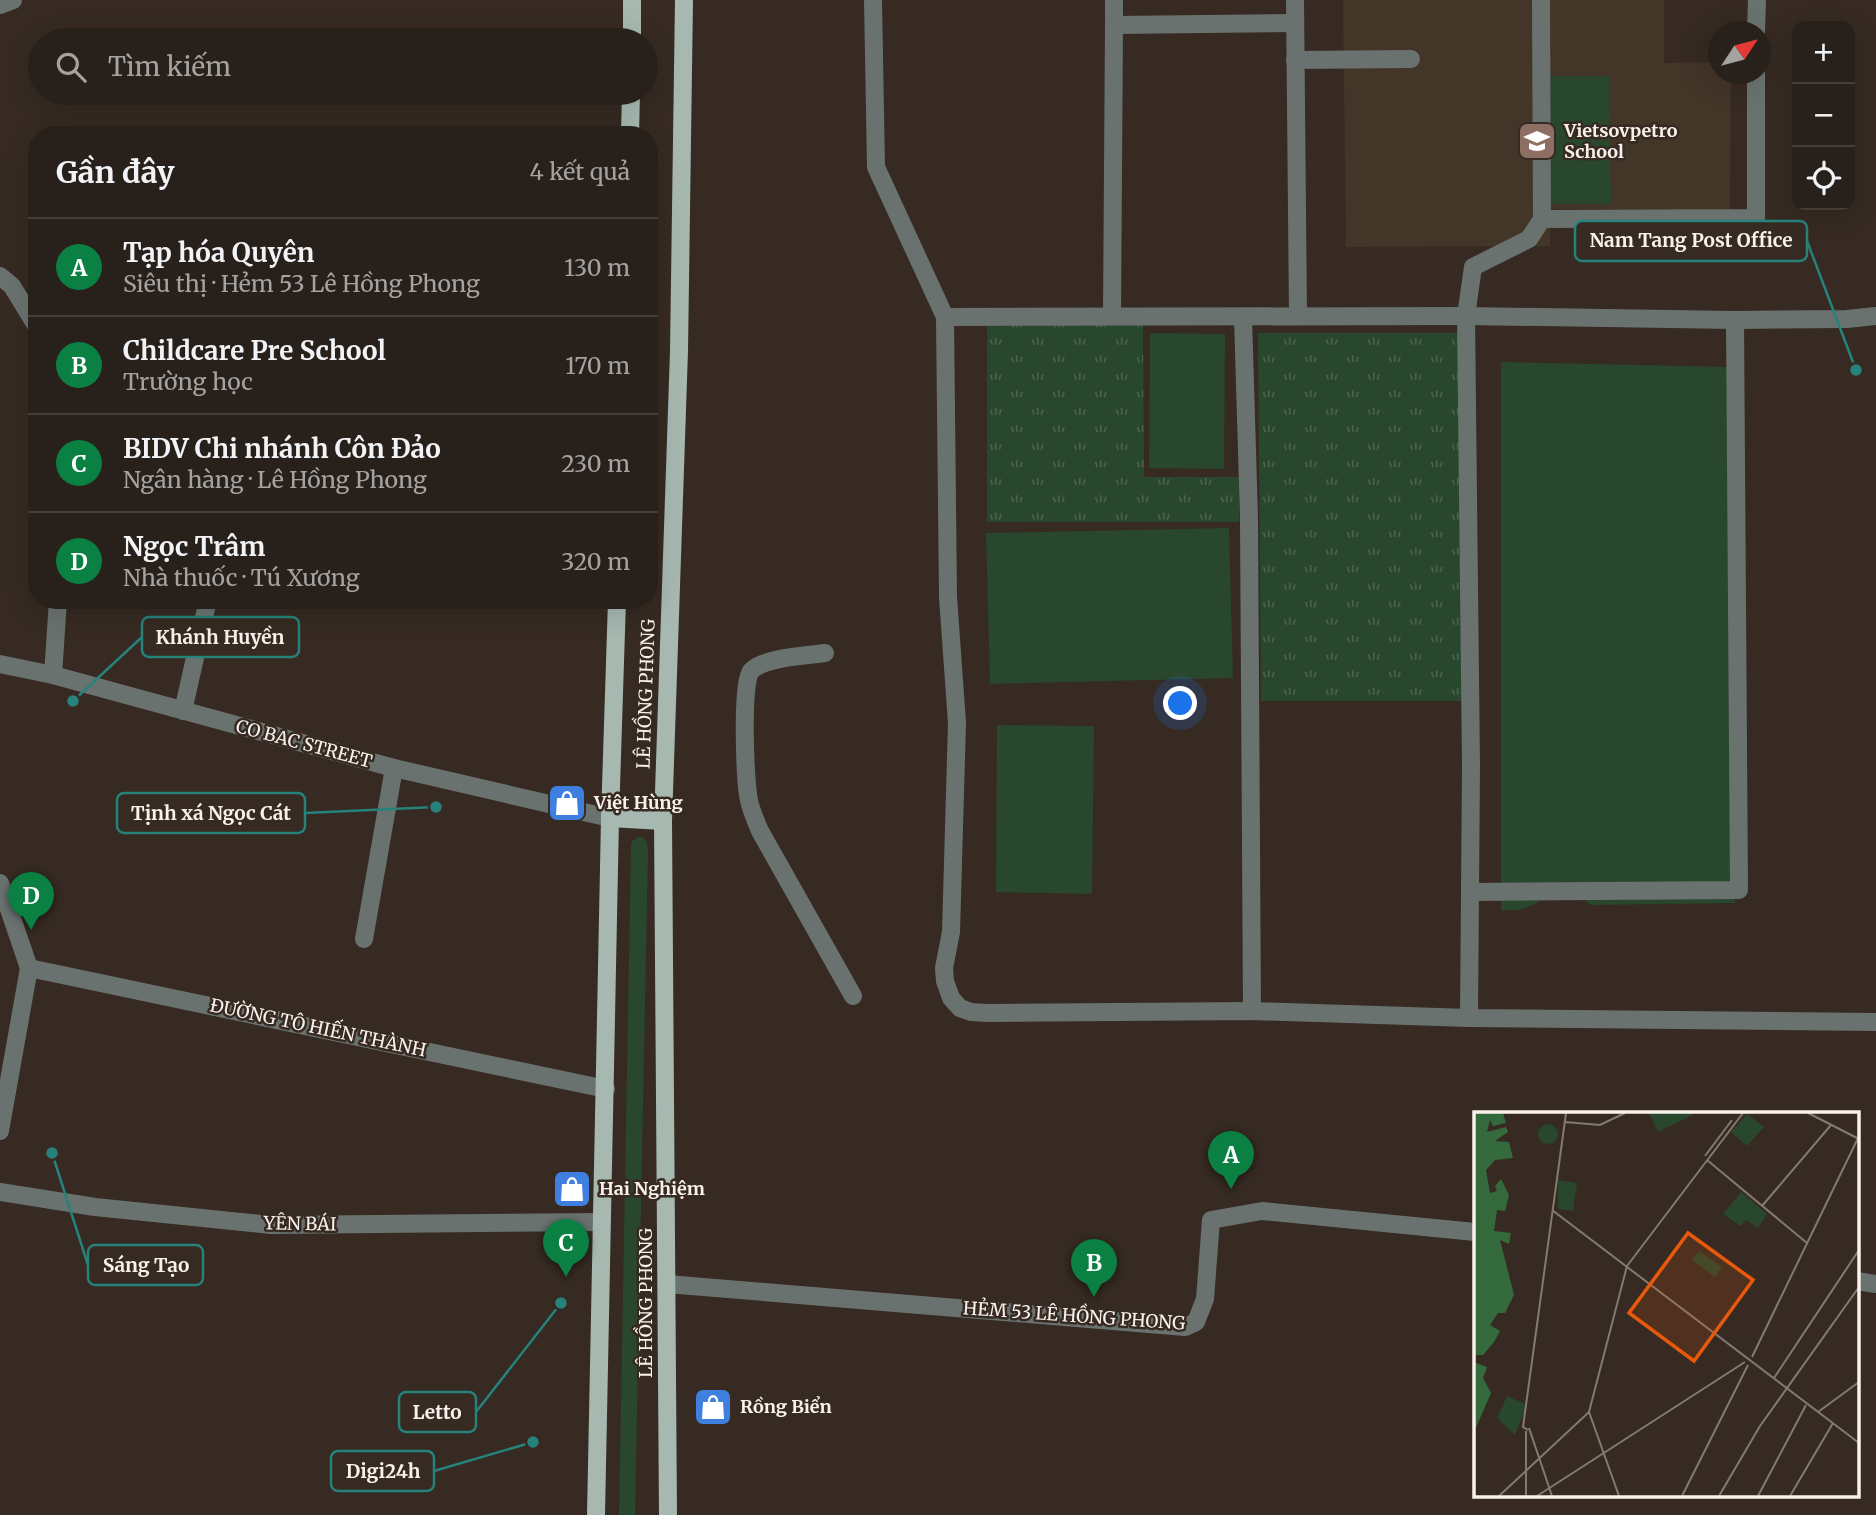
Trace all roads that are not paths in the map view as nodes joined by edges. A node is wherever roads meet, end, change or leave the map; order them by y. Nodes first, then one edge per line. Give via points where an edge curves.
1 (13, 0) edge
2 (632, 0) edge
3 (684, 0) edge
4 (873, 0) edge
5 (1114, 0) edge
6 (1295, 0) edge
7 (1541, 0) edge
8 (1757, 0) edge
9 (0, 5) edge
10 (1756, 21) edge
11 (1295, 23) junction
12 (1114, 25) junction
13 (632, 28) edge
14 (1411, 59) dead end
15 (1295, 60) junction
16 (1756, 84) edge
17 (631, 105) edge
18 (630, 126) edge
19 (1542, 219) junction
20 (0, 276) edge
21 (28, 312) edge
22 (1112, 315) junction
23 (1298, 316) junction
24 (1466, 316) junction
25 (1876, 316) edge
26 (945, 317) junction
27 (1243, 317) junction
28 (1735, 320) junction
29 (57, 609) edge
30 (206, 609) edge
31 (617, 609) edge
32 (825, 653) dead end
33 (0, 664) edge
34 (53, 675) junction
35 (183, 711) junction
36 (394, 768) junction
37 (610, 818) junction
38 (663, 821) junction
39 (0, 883) edge
40 (1471, 892) junction
41 (364, 939) dead end
42 (29, 968) junction
43 (853, 996) dead end
44 (1252, 1011) junction
45 (1469, 1018) junction
46 (1876, 1022) edge
47 (606, 1089) junction
48 (0, 1130) edge
49 (0, 1192) edge
50 (601, 1222) junction
51 (1474, 1232) edge
52 (1858, 1281) edge
53 (667, 1284) junction
54 (1876, 1284) edge
55 (596, 1515) edge
56 (668, 1515) edge

1 - 9 street
2 - 13 main road
3 - 38 main road, LÊ HỒNG PHONG via 679,365
4 - 26 street via 876,167
5 - 12 street
6 - 11 street
7 - 19 street
8 - 10 street
11 - 12 street
11 - 15 street
12 - 22 street
14 - 15 street
15 - 23 street
16 - 19 street via 1756,218
17 - 18 main road
19 - 24 street via 1529,239 1473,267
20 - 21 street
22 - 26 street
22 - 27 street
23 - 24 street
23 - 27 street
24 - 28 street
24 - 40 street
25 - 28 street
26 - 44 street via 948,597 957,723 951,932 944,968 948,991 960,1008 971,1012
27 - 44 street
28 - 40 street via 1739,890
29 - 34 street
30 - 35 street
31 - 37 main road, LÊ HỒNG PHONG
32 - 43 street via 769,661 748,674 746,786 760,831
33 - 34 street, CO BAC STREET
34 - 35 street, CO BAC STREET
35 - 36 street, CO BAC STREET
36 - 37 street, CO BAC STREET
36 - 41 street
37 - 38 main road
37 - 47 main road, LÊ HỒNG PHONG
38 - 53 main road, LÊ HỒNG PHONG
39 - 42 street
40 - 45 street
42 - 47 street, ĐƯỜNG TÔ HIẾN THÀNH
42 - 48 street
44 - 45 street
45 - 46 street
47 - 50 main road, LÊ HỒNG PHONG
49 - 50 street, YÊN BÁI via 94,1207 271,1225
50 - 55 main road, LÊ HỒNG PHONG
51 - 53 street, HẺM 53 LÊ HỒNG PHONG via 1262,1211 1211,1220 1205,1299 1199,1317 1185,1327
52 - 54 street
53 - 56 main road, LÊ HỒNG PHONG

